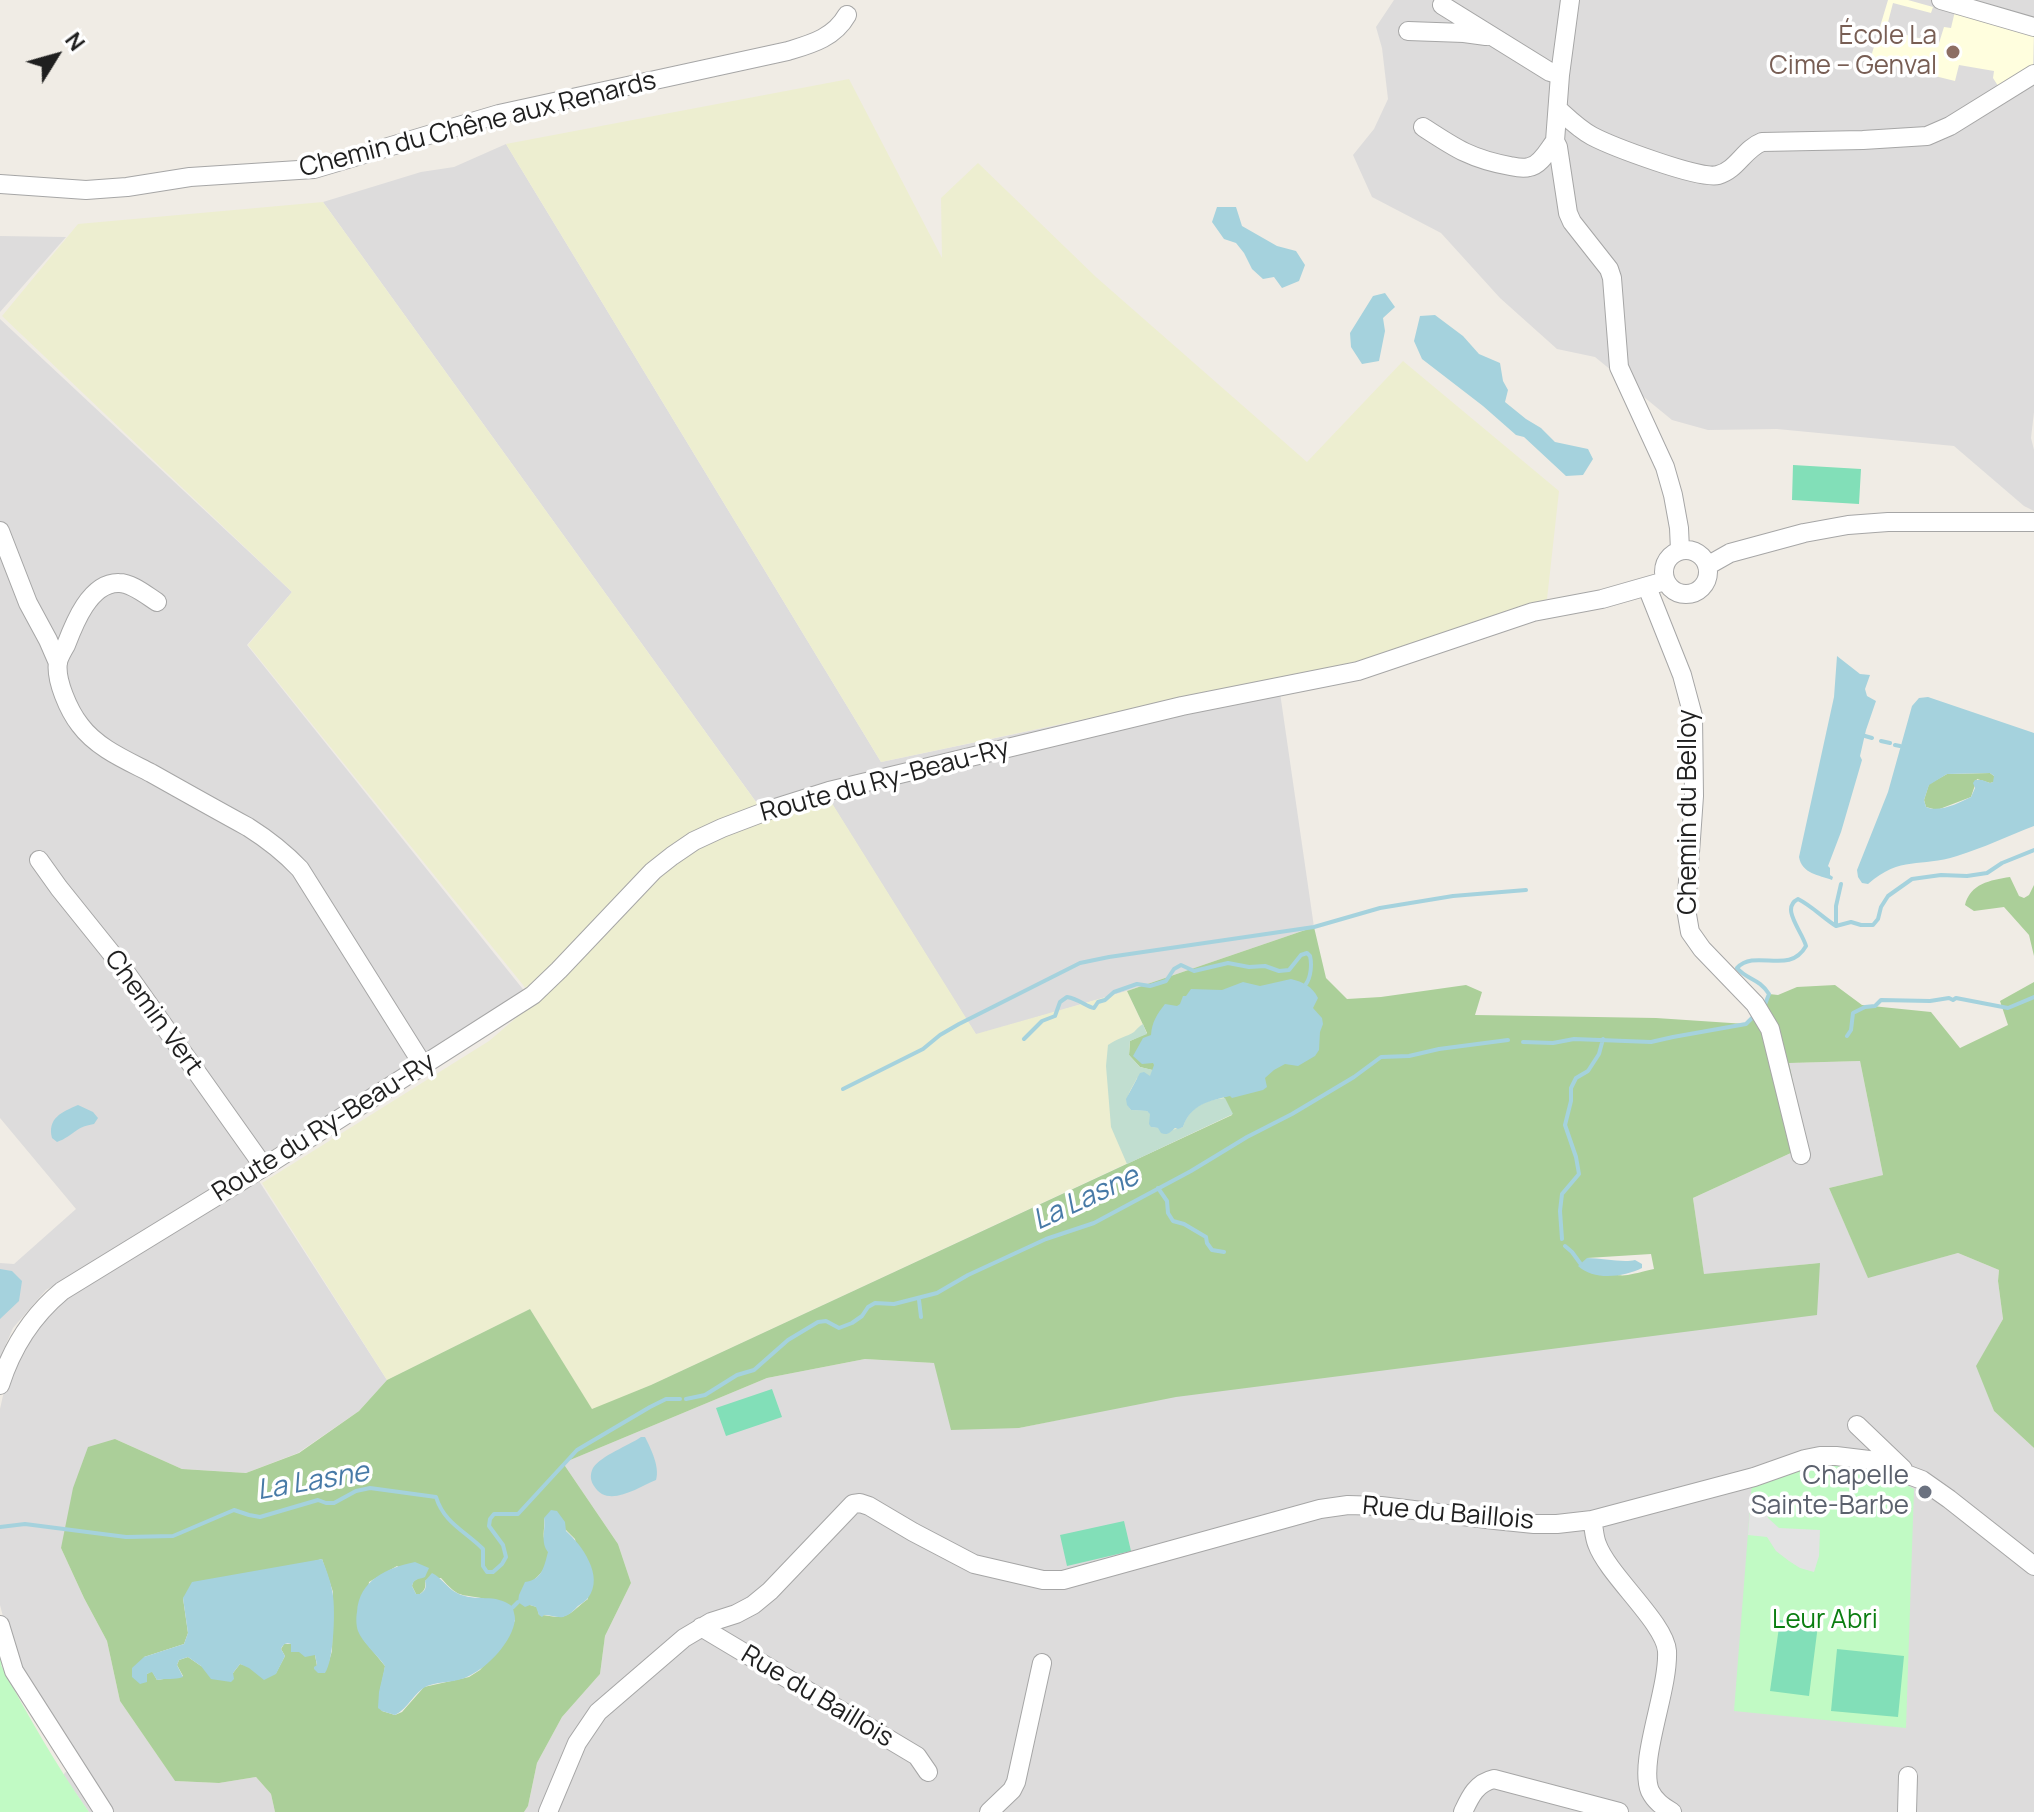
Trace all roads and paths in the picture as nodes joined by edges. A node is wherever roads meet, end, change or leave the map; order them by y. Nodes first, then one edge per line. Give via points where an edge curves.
1 (1570, 0) edge
2 (1941, 0) edge
3 (1442, 5) dead end
4 (847, 15) dead end
5 (2034, 27) edge
6 (1408, 31) dead end
7 (1493, 37) junction
8 (2034, 74) edge
9 (1560, 75) junction
10 (1558, 109) junction
11 (1423, 127) dead end
12 (1555, 141) junction
13 (0, 184) edge
14 (2034, 522) edge
15 (0, 531) edge
16 (1680, 550) junction
17 (1707, 566) junction
18 (1656, 584) junction
19 (157, 602) dead end
20 (58, 663) junction
21 (39, 860) dead end
22 (423, 1065) junction
23 (1801, 1155) dead end
24 (264, 1167) junction
25 (0, 1385) edge
26 (1857, 1425) dead end
27 (1910, 1477) junction
28 (1592, 1520) junction
29 (2034, 1566) edge
30 (0, 1625) edge
31 (701, 1627) junction
32 (1042, 1663) dead end
33 (928, 1772) dead end
34 (1908, 1776) dead end
35 (1660, 1809) edge
36 (104, 1812) edge
37 (548, 1812) edge
38 (989, 1812) edge
39 (1463, 1812) edge
40 (1619, 1812) edge
41 (1907, 1812) edge

1 - 9 street
2 - 5 street
3 - 7 street
4 - 13 street, Chemin du Chêne aux Renards via 829,35 788,51 499,114 314,169 86,190
6 - 7 street
7 - 9 street
8 - 10 street via 1927,136 1762,142 1731,169 1709,177 1596,138
9 - 10 street
10 - 12 street
11 - 12 street via 1464,154 1517,167 1538,163
12 - 16 street via 1570,218 1612,278 1619,367 1665,467
14 - 17 street via 1848,525 1730,553
15 - 20 street
16 - 17 street via 1697,553
16 - 18 street via 1665,562
17 - 18 street via 1707,581 1697,592 1682,595
18 - 22 street, Route du Ry-Beau-Ry via 1533,612 1358,671 1182,706 829,791 722,828 653,871 533,995
18 - 23 street, Chemin du Belloy via 1693,716 1686,909 1690,932 1755,1004 1770,1029
19 - 20 street via 120,583 99,590 74,624
20 - 22 street via 67,703 101,746 248,827 288,855
21 - 24 street, Chemin Vert
22 - 24 street, Route du Ry-Beau-Ry
24 - 25 street, Route du Ry-Beau-Ry via 62,1291 31,1321
26 - 27 street
27 - 28 street, Rue du Baillois via 1869,1460 1820,1456
27 - 29 street, Rue du Baillois via 1949,1499
28 - 31 street, Rue du Baillois via 1534,1524 1348,1505 1309,1511 1063,1580 1043,1580 974,1564 860,1503 853,1504 753,1605
28 - 35 street via 1606,1561 1667,1646 1667,1673 1648,1770
30 - 36 street via 14,1671
31 - 33 street, Rue du Baillois via 917,1756
31 - 37 street, Rue du Baillois via 598,1712 577,1743
32 - 38 street via 1016,1782
34 - 41 street
39 - 40 street via 1473,1792 1494,1779

